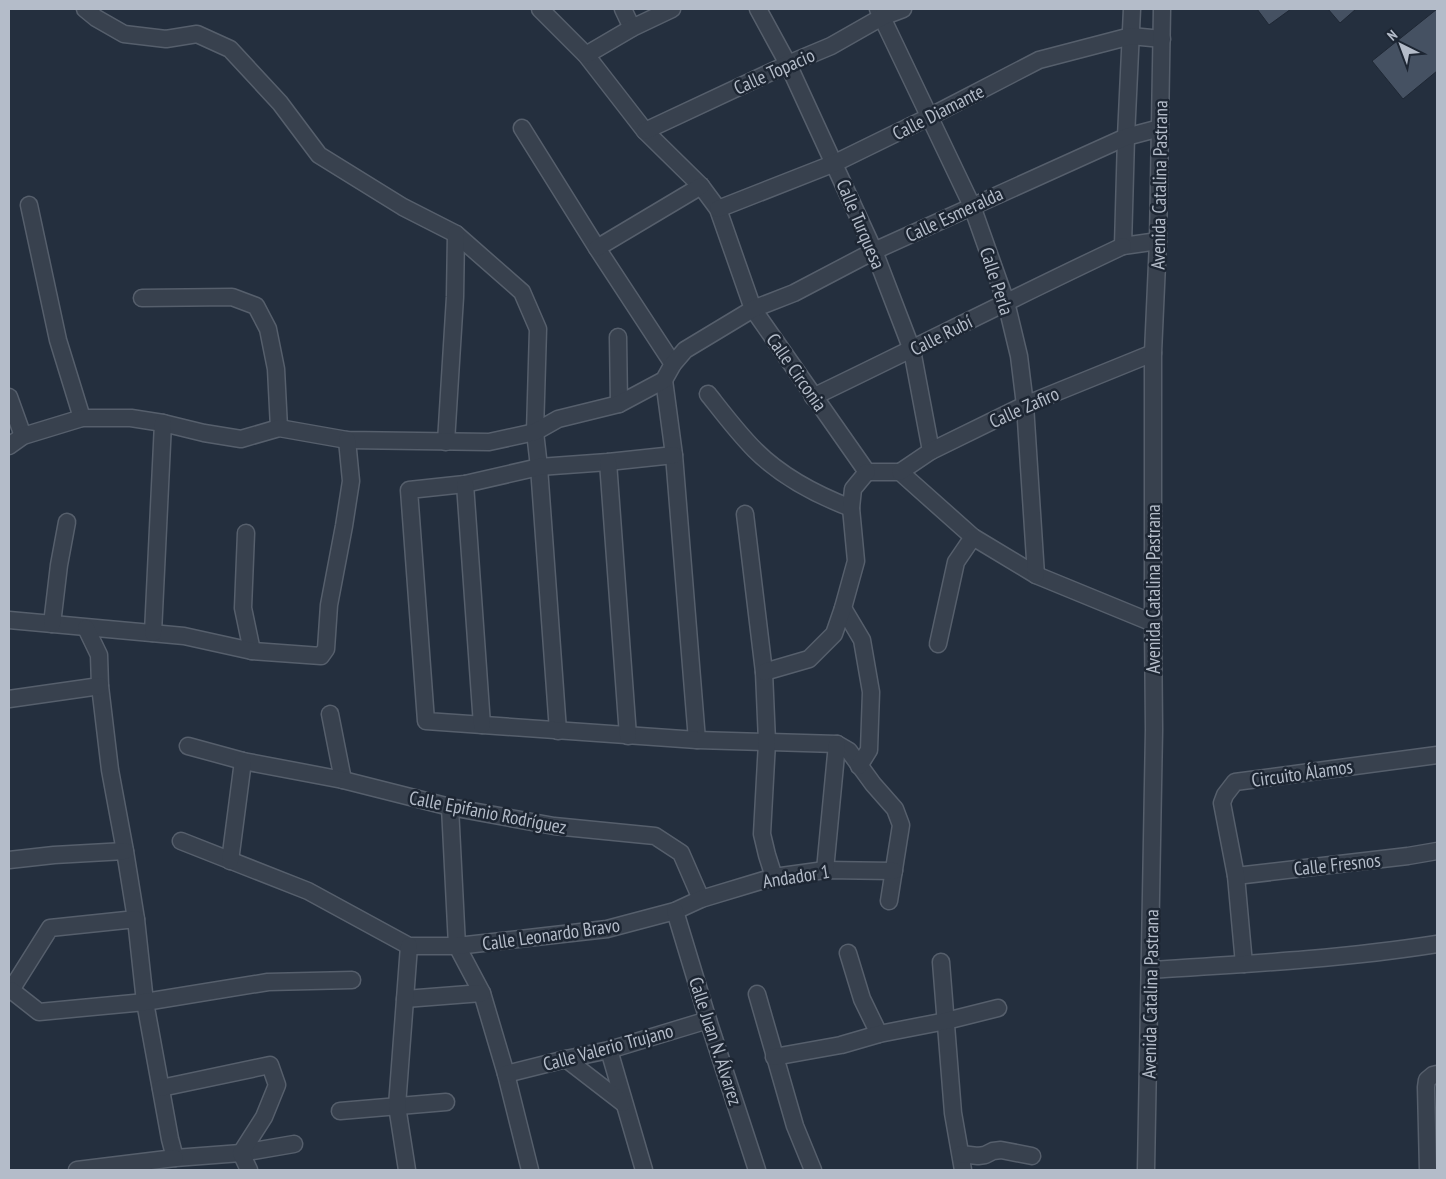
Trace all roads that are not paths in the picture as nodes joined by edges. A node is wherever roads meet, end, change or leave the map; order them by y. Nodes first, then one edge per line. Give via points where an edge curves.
1 (85, 9) edge
2 (540, 9) edge
3 (623, 9) edge
4 (672, 9) edge
5 (758, 9) edge
6 (902, 9) edge
7 (1132, 9) edge
8 (1162, 9) edge
9 (880, 13) edge
10 (632, 28) junction
11 (1131, 36) junction
12 (1162, 39) junction
13 (586, 55) junction
14 (788, 64) junction
15 (929, 117) junction
16 (522, 128) dead end
17 (1160, 128) junction
18 (645, 131) junction
19 (1126, 137) junction
20 (834, 163) junction
21 (701, 186) junction
22 (28, 205) dead end
23 (972, 206) junction
24 (718, 209) junction
25 (456, 234) junction
26 (1158, 240) junction
27 (1123, 246) junction
28 (597, 248) junction
29 (874, 251) junction
30 (142, 298) dead end
31 (1006, 302) junction
32 (753, 309) junction
33 (618, 337) dead end
34 (912, 350) junction
35 (1153, 353) junction
36 (673, 364) junction
37 (664, 380) junction
38 (708, 394) dead end
39 (813, 397) junction
40 (9, 398) edge
41 (619, 404) junction
42 (1025, 405) junction
43 (82, 418) junction
44 (163, 423) junction
45 (279, 428) junction
46 (536, 432) junction
47 (23, 436) junction
48 (348, 440) junction
49 (446, 442) junction
50 (9, 446) edge
51 (931, 451) junction
52 (674, 455) junction
53 (608, 462) junction
54 (539, 467) junction
55 (867, 472) junction
56 (900, 472) junction
57 (465, 484) junction
58 (851, 508) junction
59 (745, 514) dead end
60 (67, 522) dead end
61 (246, 533) dead end
62 (973, 538) junction
63 (1036, 574) junction
64 (843, 608) junction
65 (9, 620) edge
66 (1153, 623) junction
67 (52, 624) junction
68 (86, 628) junction
69 (120, 630) junction
70 (153, 633) junction
71 (938, 644) dead end
72 (252, 651) junction
73 (99, 655) junction
74 (764, 672) junction
75 (100, 686) junction
76 (9, 698) edge
77 (330, 714) dead end
78 (482, 725) junction
79 (558, 731) junction
80 (628, 736) junction
81 (697, 740) junction
82 (767, 742) junction
83 (837, 744) junction
84 (188, 746) dead end
85 (1437, 755) edge
86 (243, 761) junction
87 (859, 766) junction
88 (343, 780) junction
89 (450, 807) junction
90 (181, 841) dead end
91 (125, 851) junction
92 (1437, 851) edge
93 (9, 860) edge
94 (230, 861) junction
95 (825, 870) junction
96 (894, 871) junction
97 (1236, 876) junction
98 (774, 877) junction
99 (701, 899) junction
100 (889, 900) dead end
101 (675, 911) junction
102 (136, 919) junction
103 (1437, 944) edge
104 (409, 946) junction
105 (457, 946) junction
106 (848, 953) dead end
107 (941, 962) dead end
108 (1244, 964) junction
109 (1150, 970) junction
110 (352, 980) dead end
111 (10, 991) edge
112 (482, 993) junction
113 (757, 994) dead end
114 (405, 998) junction
115 (145, 1002) junction
116 (998, 1008) dead end
117 (708, 1020) junction
118 (946, 1021) junction
119 (879, 1034) junction
120 (609, 1050) junction
121 (774, 1057) junction
122 (566, 1059) junction
123 (506, 1074) junction
124 (1432, 1077) edge
125 (161, 1088) junction
126 (446, 1102) dead end
127 (624, 1103) junction
128 (397, 1106) junction
129 (340, 1111) dead end
130 (294, 1144) dead end
131 (241, 1153) junction
132 (961, 1154) junction
133 (1032, 1156) dead end
134 (175, 1158) junction
135 (1431, 1164) edge
136 (77, 1170) edge
137 (249, 1170) edge
138 (407, 1170) edge
139 (530, 1170) edge
140 (644, 1170) edge
141 (757, 1170) edge
142 (813, 1170) edge
143 (963, 1170) edge
144 (1146, 1170) edge

1 - 25 street via 124,34 166,39 197,34 230,49 280,103 319,155 403,207
2 - 13 street, Calle Circonia
3 - 10 street
4 - 10 street
5 - 14 street, Calle Turquesa
6 - 9 street, Calle Topacio
7 - 11 street
8 - 12 street, Avenida Catalina Pastrana
9 - 14 street, Calle Topacio via 831,46
9 - 15 street, Calle Perla
10 - 13 street
11 - 12 street, Calle Diamante
11 - 15 street, Calle Diamante via 1039,60
11 - 19 street
12 - 17 street, Avenida Catalina Pastrana
13 - 18 street, Calle Circonia
14 - 18 street, Calle Topacio
14 - 20 street, Calle Turquesa
15 - 20 street, Calle Diamante
15 - 23 street, Calle Perla
16 - 28 street
17 - 19 street, Calle Esmeralda
17 - 26 street, Avenida Catalina Pastrana
18 - 21 street, Calle Circonia
19 - 23 street, Calle Esmeralda
19 - 27 street
20 - 24 street, Calle Diamante
20 - 29 street, Calle Turquesa
21 - 24 street, Calle Circonia
21 - 28 street
22 - 43 street via 58,340
23 - 29 street, Calle Esmeralda
23 - 31 street, Calle Perla
24 - 32 street, Calle Circonia
25 - 46 street via 522,292 538,329
25 - 49 street
26 - 27 street, Calle Rubí
26 - 35 street, Avenida Catalina Pastrana
27 - 31 street, Calle Rubí
28 - 36 street
29 - 32 street, Calle Esmeralda
29 - 34 street, Calle Turquesa
30 - 45 street via 232,297 256,306 268,329 276,369
31 - 34 street, Calle Rubí
31 - 42 street, Calle Perla via 1020,356
32 - 36 street, Calle Esmeralda via 685,350
32 - 39 street, Calle Circonia
33 - 41 street
34 - 39 street, Calle Rubí
34 - 51 street, Calle Turquesa
35 - 42 street, Calle Zafiro
35 - 66 street, Avenida Catalina Pastrana
36 - 37 street, Calle Esmeralda
37 - 41 street
37 - 52 street
38 - 58 street via 756,451 786,475 825,498
39 - 55 street, Calle Circonia
40 - 47 street
41 - 46 street via 558,419
42 - 51 street, Calle Zafiro
42 - 63 street, Calle Perla
43 - 44 street via 131,418
43 - 47 street
44 - 45 street via 241,439
44 - 70 street
45 - 48 street
46 - 49 street via 489,442
46 - 54 street
47 - 50 street
48 - 49 street
48 - 72 street via 351,481 329,605 326,649 321,656
51 - 56 street, Calle Zafiro
52 - 53 street
52 - 81 street
53 - 54 street
53 - 80 street
54 - 57 street
54 - 79 street
55 - 56 street
55 - 58 street via 853,489
56 - 62 street
57 - 78 street
57 - 78 street via 409,490 426,721
58 - 64 street via 856,561
59 - 74 street
60 - 67 street
61 - 72 street via 243,608
62 - 63 street
62 - 71 street via 956,562
63 - 66 street
64 - 74 street via 834,634 809,659
64 - 87 street via 862,640 871,692 869,750
65 - 67 street
66 - 109 street, Avenida Catalina Pastrana
67 - 68 street
68 - 69 street
68 - 73 street
69 - 70 street
69 - 73 street
70 - 72 street via 184,636
73 - 75 street
74 - 82 street
75 - 76 street
75 - 91 street via 110,770
77 - 88 street
78 - 79 street
79 - 80 street
80 - 81 street
81 - 82 street
82 - 83 street
82 - 98 street via 762,834
83 - 87 street via 848,751
83 - 95 street
84 - 86 street, Calle Epifanio Rodríguez
85 - 97 street, Circuito Álamos via 1235,782 1222,802
86 - 88 street, Calle Epifanio Rodríguez
86 - 94 street
87 - 96 street via 895,809 901,825
88 - 89 street, Calle Epifanio Rodríguez
89 - 99 street, Calle Epifanio Rodríguez via 554,826 655,836 681,853
89 - 105 street
90 - 94 street
91 - 93 street
91 - 102 street
92 - 97 street, Calle Fresnos
94 - 104 street via 308,891
95 - 96 street, Andador 1
95 - 98 street, Andador 1
96 - 100 street
97 - 108 street, Circuito Álamos
98 - 99 street, Andador 1
99 - 101 street, Calle Leonardo Bravo
101 - 105 street, Calle Leonardo Bravo via 607,929
101 - 117 street, Calle Juan N. Álvarez
102 - 111 street via 50,928
102 - 115 street
103 - 108 street via 1386,952
104 - 105 street, Calle Leonardo Bravo
104 - 114 street
105 - 112 street
106 - 119 street via 862,999
107 - 118 street
108 - 109 street
109 - 144 street, Avenida Catalina Pastrana
110 - 115 street via 268,982
111 - 115 street via 39,1012
112 - 114 street
112 - 123 street
113 - 121 street
114 - 128 street
115 - 125 street
116 - 118 street
117 - 120 street, Calle Valerio Trujano
117 - 141 street, Calle Juan N. Álvarez
118 - 119 street
118 - 132 street via 953,1113
119 - 121 street via 841,1045
120 - 122 street, Calle Valerio Trujano
120 - 127 street
121 - 142 street via 795,1126
122 - 123 street, Calle Valerio Trujano
122 - 127 street
123 - 139 street
124 - 135 street
125 - 131 street via 270,1065 277,1084 264,1118
125 - 134 street
126 - 128 street
127 - 140 street
128 - 129 street
128 - 138 street
130 - 131 street
131 - 134 street
131 - 137 street
132 - 133 street via 978,1156 1001,1150
132 - 143 street
134 - 136 street

